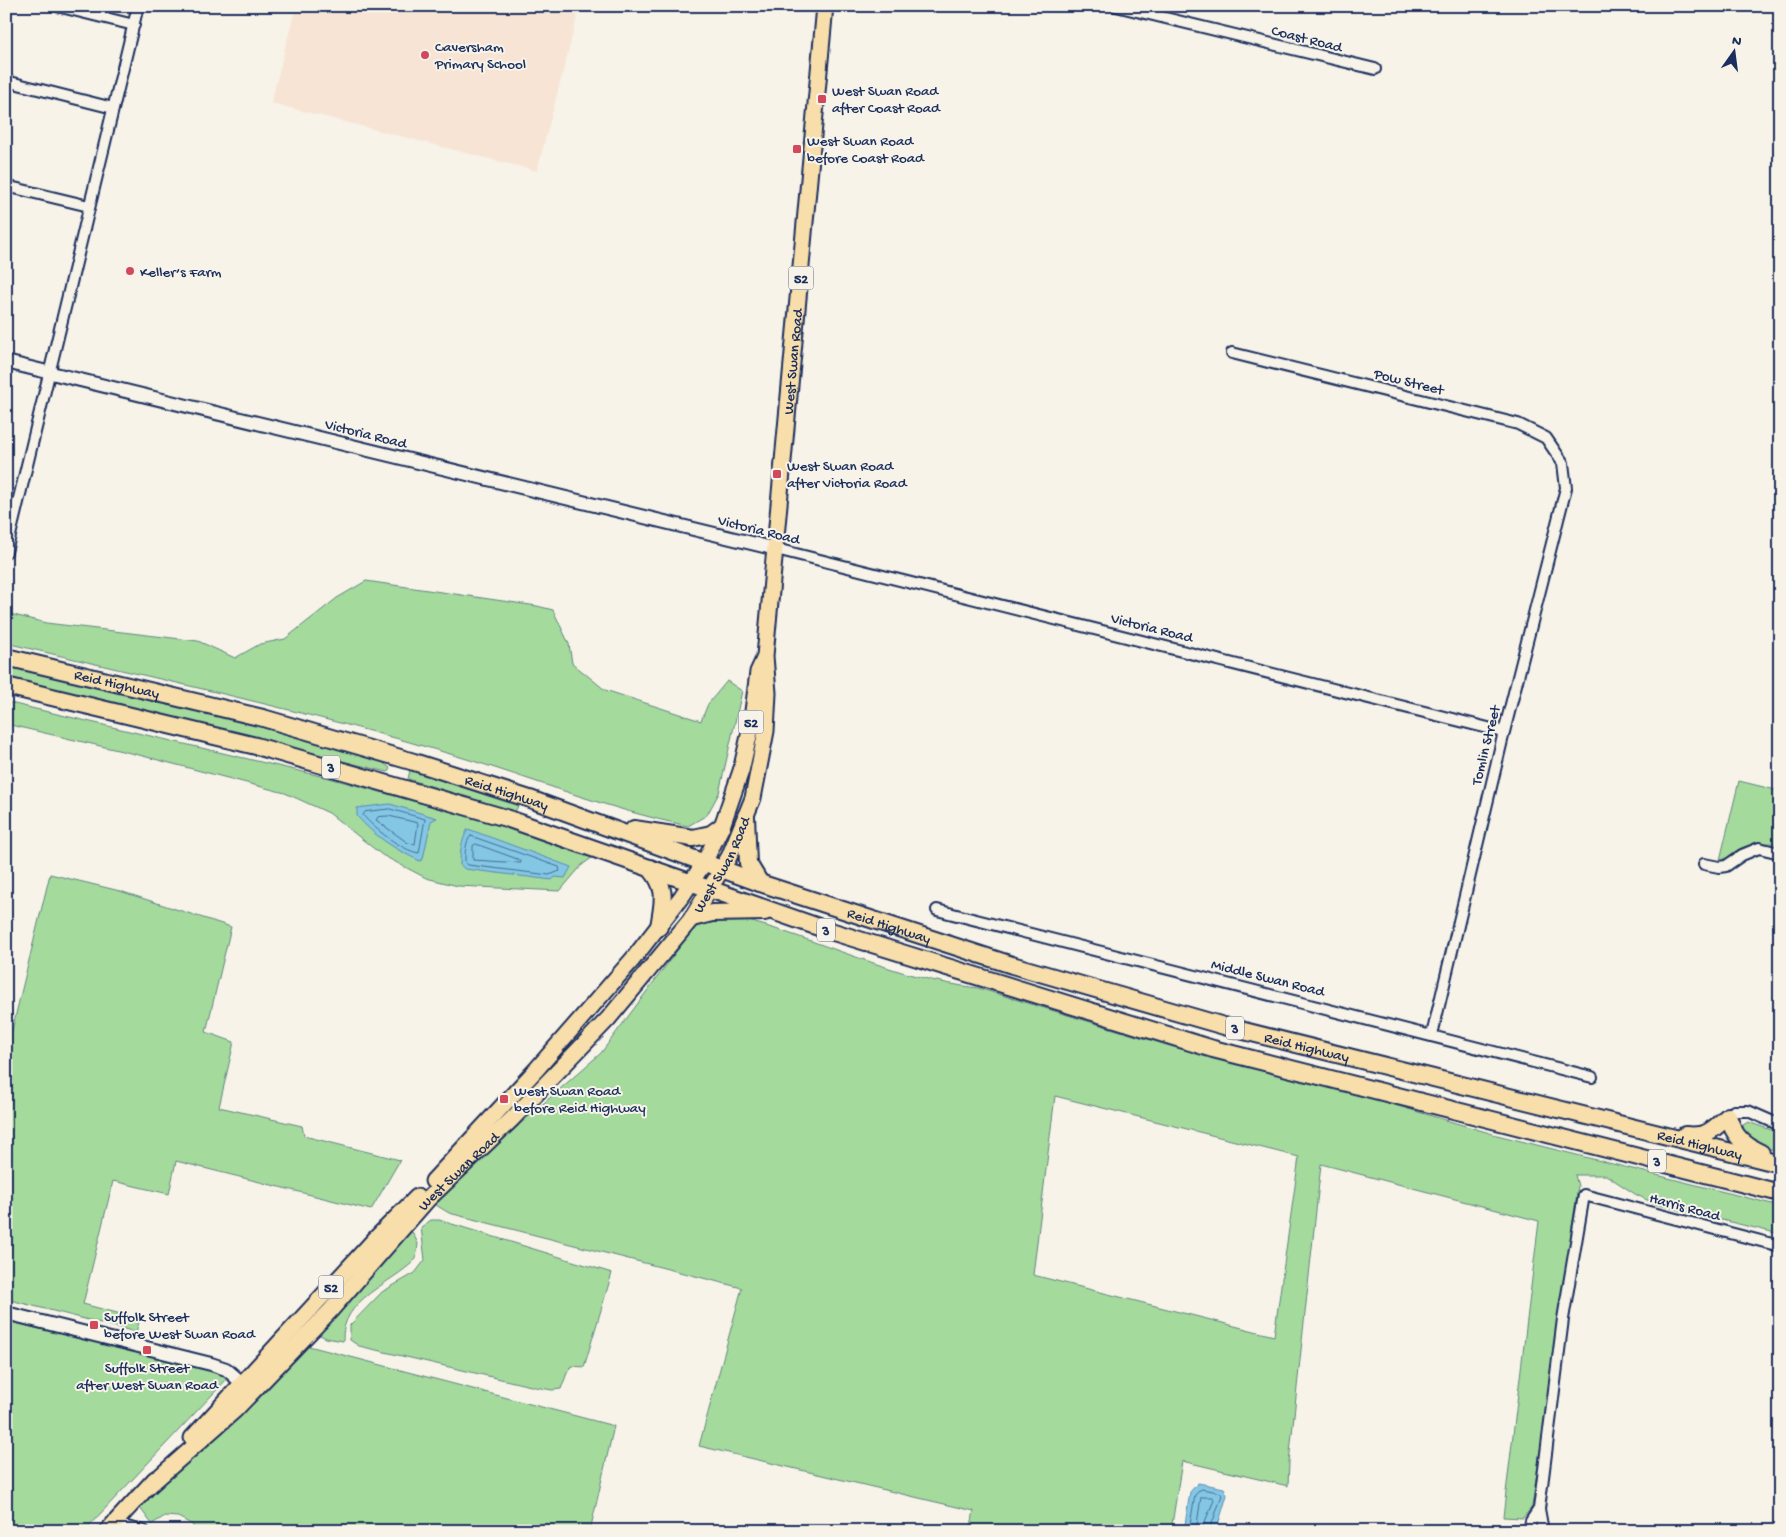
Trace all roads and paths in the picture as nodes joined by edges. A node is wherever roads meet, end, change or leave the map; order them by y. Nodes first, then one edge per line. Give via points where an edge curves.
1 (57, 6) edge
2 (138, 6) edge
3 (825, 6) edge
4 (1116, 6) edge
5 (134, 25) junction
6 (1375, 70) dead end
7 (6, 81) edge
8 (113, 108) junction
9 (6, 186) edge
10 (89, 206) junction
11 (1232, 352) dead end
12 (6, 362) edge
13 (50, 372) junction
14 (1563, 463) joint
15 (776, 549) junction
16 (6, 552) edge
17 (765, 656) junction
18 (6, 657) edge
19 (6, 686) edge
20 (1504, 732) junction
21 (746, 816) junction
22 (722, 826) junction
23 (617, 830) junction
24 (1780, 852) edge
25 (704, 863) junction
26 (1704, 864) dead end
27 (650, 868) junction
28 (722, 869) junction
29 (691, 883) junction
30 (760, 883) junction
31 (709, 889) junction
32 (937, 910) dead end
33 (769, 911) junction
34 (692, 918) junction
35 (659, 927) junction
36 (1432, 1035) junction
37 (1592, 1077) dead end
38 (1728, 1116) junction
39 (1780, 1125) edge
40 (1631, 1127) junction
41 (1780, 1160) edge
42 (1780, 1164) edge
43 (1780, 1192) edge
44 (1780, 1246) edge
45 (6, 1313) edge
46 (247, 1387) junction
47 (1539, 1509) junction
48 (110, 1527) edge
49 (144, 1531) edge
50 (1529, 1531) edge
51 (1543, 1531) edge

1 - 5 street
2 - 5 street
3 - 15 main road, West Swan Road / 52
4 - 6 street, Coast Road
5 - 8 street
7 - 8 street
8 - 10 street
9 - 10 street
10 - 13 street
11 - 14 street, Pow Street via 1518,424 1546,438
12 - 13 street, Victoria Road
13 - 15 street, Victoria Road
13 - 16 street
14 - 20 street, Tomlin Street via 1566,488
15 - 17 main road, West Swan Road / 52
15 - 20 street, Victoria Road
17 - 21 main road, West Swan Road / 52 via 768,693 766,731 758,778
17 - 22 main road, West Swan Road / 52 via 758,672 741,771
18 - 23 highway, Reid Highway / 3 via 263,718 414,762
19 - 27 highway, Reid Highway / 3 via 265,748 506,818
20 - 36 street, Tomlin Street
21 - 28 main road, West Swan Road / 52
21 - 30 highway via 748,863
22 - 23 highway via 711,834 693,838 661,835 641,829
22 - 25 main road, West Swan Road / 52
23 - 25 highway, Reid Highway / 3
24 - 26 street via 1759,848 1726,866
25 - 28 highway, Reid Highway / 3
25 - 29 main road, West Swan Road / 52
27 - 29 highway, Reid Highway / 3
27 - 35 highway via 659,879 663,892
28 - 30 highway, Reid Highway / 3
28 - 31 main road, West Swan Road / 52
29 - 31 highway, Reid Highway / 3
29 - 35 main road, West Swan Road / 52
30 - 40 highway, Reid Highway / 3 via 1012,965 1224,1026
31 - 33 highway, Reid Highway / 3
31 - 34 main road, West Swan Road / 52
32 - 36 street, Middle Swan Road
33 - 34 highway via 712,913
33 - 43 highway, Reid Highway / 3 via 1214,1049
34 - 46 main road, West Swan Road / 52 via 608,1018 428,1199 330,1311
35 - 46 main road, West Swan Road / 52 via 528,1078
36 - 37 street, Middle Swan Road
38 - 39 street via 1734,1111 1748,1112
38 - 40 highway via 1711,1132 1699,1136
38 - 41 highway via 1734,1133 1742,1142
40 - 42 highway, Reid Highway / 3
44 - 47 street, Harris Road via 1584,1195 1563,1319
45 - 46 street via 211,1364 226,1370
46 - 48 main road, West Swan Road / 52
47 - 50 street
47 - 51 street
48 - 49 street

